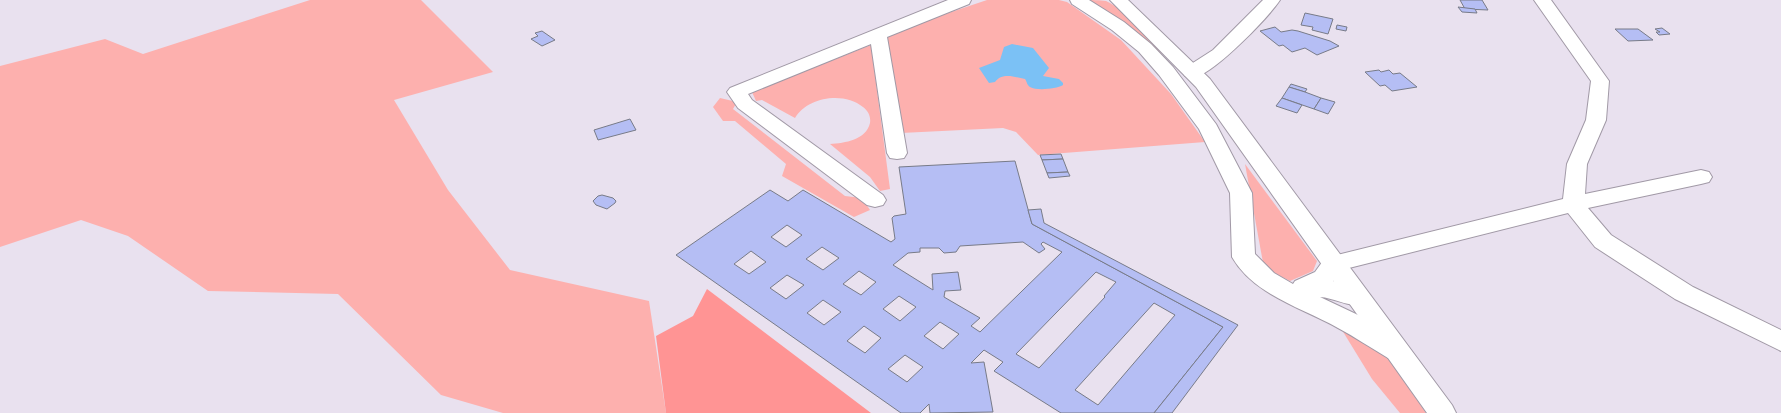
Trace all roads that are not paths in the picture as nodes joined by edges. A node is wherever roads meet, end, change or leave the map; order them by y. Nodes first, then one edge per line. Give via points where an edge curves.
1 (1078, 0) edge
2 (1118, 0) edge
3 (1272, 0) edge
4 (1542, 0) edge
5 (957, 2) edge
6 (878, 34) junction
7 (1192, 72) junction
8 (897, 153) dead end
9 (1701, 176) dead end
10 (875, 200) dead end
11 (1573, 204) junction
12 (1333, 264) junction
13 (1289, 288) junction
14 (1358, 298) junction
15 (1324, 309) junction
16 (1781, 341) edge
17 (1397, 351) junction
18 (1442, 413) edge

1 - 13 street via 1118,26 1145,48 1166,71 1209,128 1242,193 1244,257 1266,279
2 - 7 street
3 - 7 street via 1223,49
4 - 11 street via 1600,81 1596,120 1577,164
5 - 6 street
6 - 8 street
6 - 10 street via 737,92 745,104
7 - 12 street via 1236,127
9 - 11 street
11 - 12 street
11 - 16 street via 1603,241 1684,293
12 - 13 street via 1323,278
12 - 14 street
13 - 14 street via 1329,289
13 - 15 street
14 - 15 street via 1343,306
14 - 17 street
15 - 17 street
17 - 18 street

